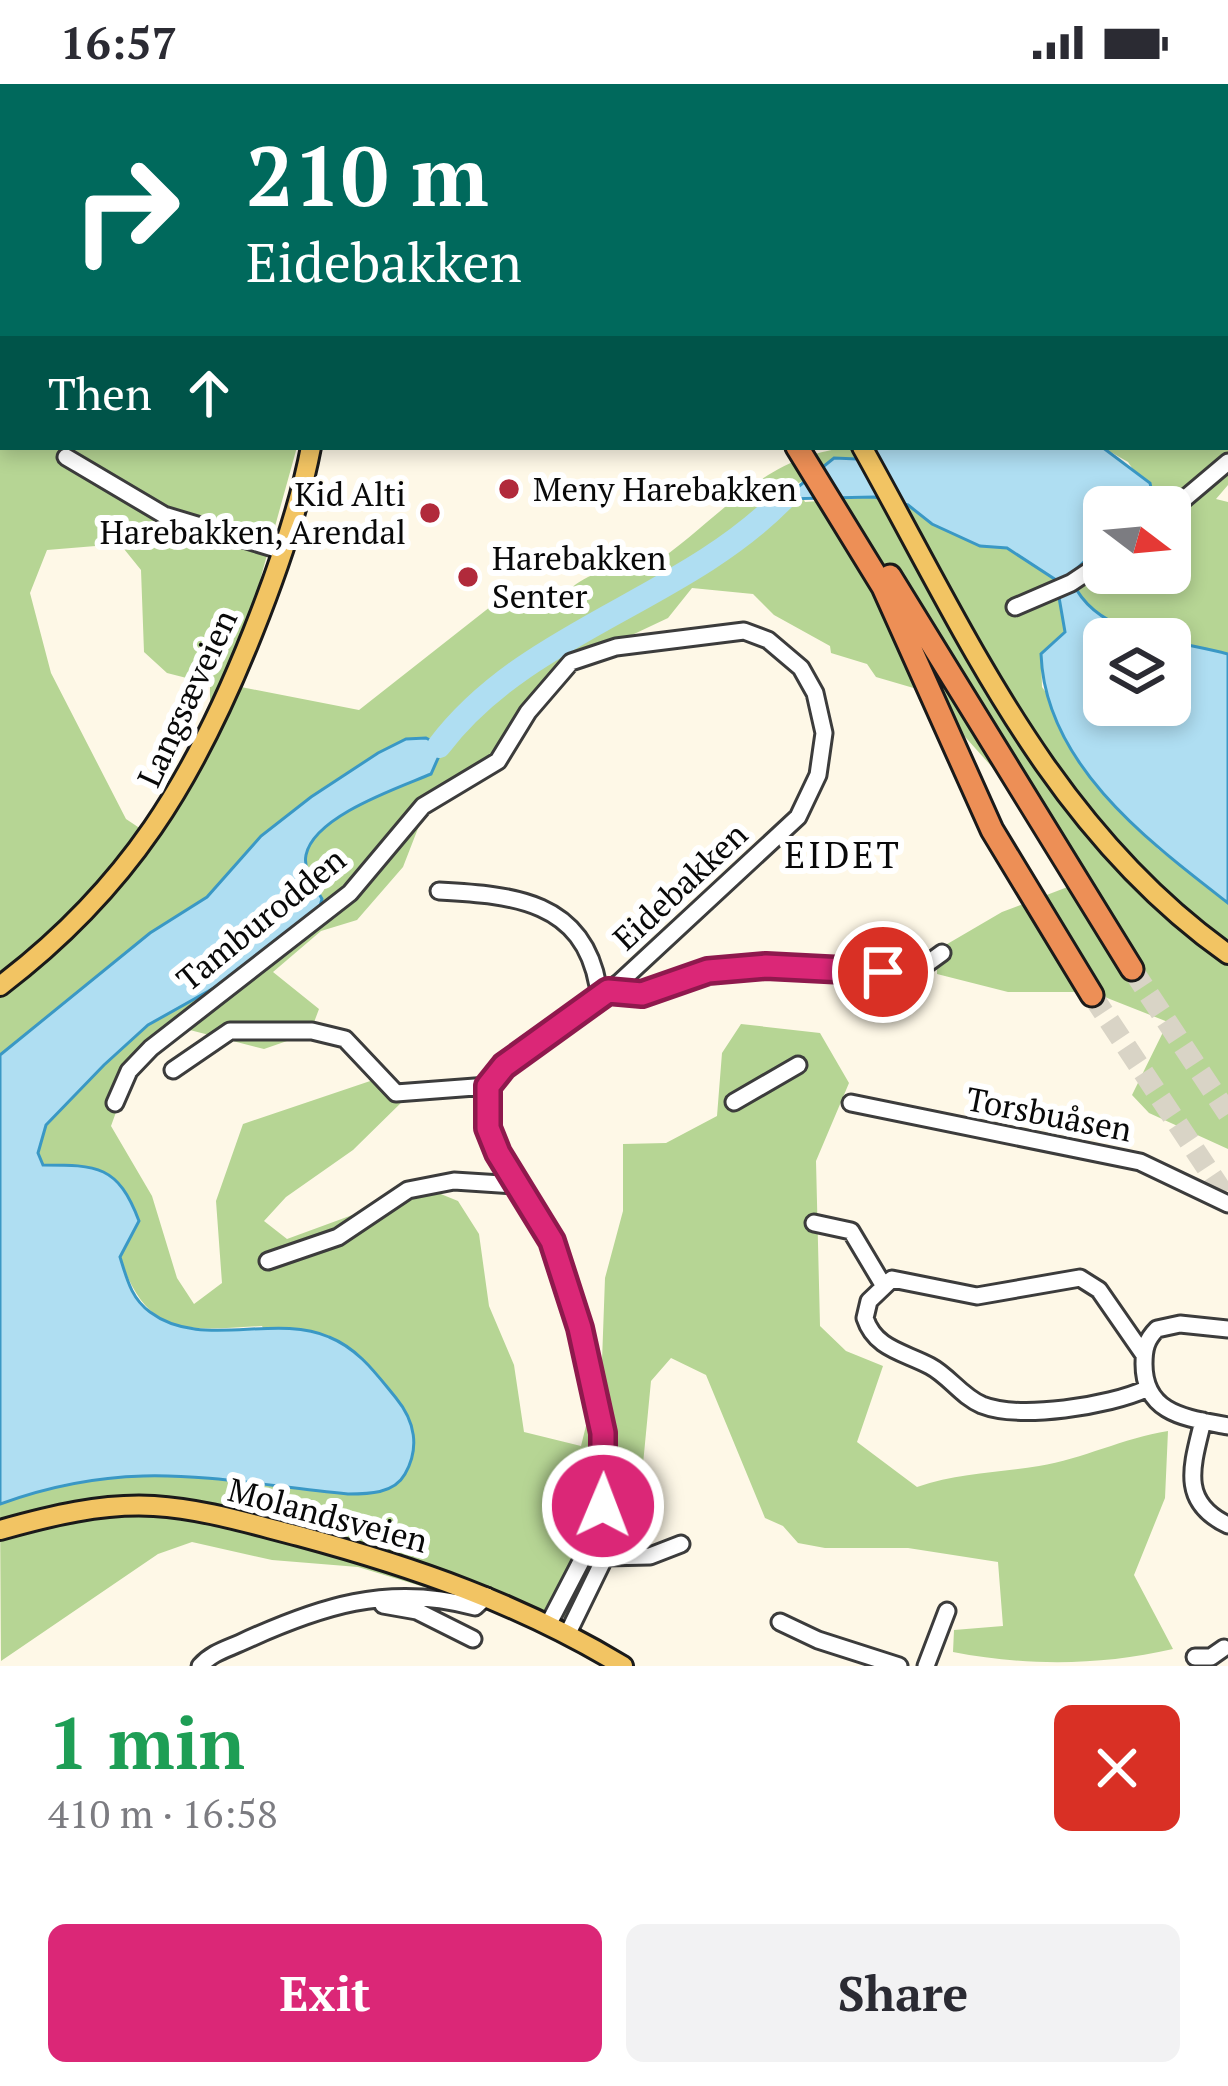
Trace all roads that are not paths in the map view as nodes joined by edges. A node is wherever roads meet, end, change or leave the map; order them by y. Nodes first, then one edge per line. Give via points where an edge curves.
1 (310, 450) edge
2 (799, 450) edge
3 (812, 450) edge
4 (868, 450) edge
5 (66, 458) dead end
6 (1228, 462) edge
7 (1191, 493) edge
8 (853, 525) junction
9 (283, 551) junction
10 (934, 569) junction
11 (1083, 575) edge
12 (1015, 607) dead end
13 (798, 817) joint
14 (439, 891) dead end
15 (1228, 944) edge
16 (942, 953) dead end
17 (1228, 954) edge
18 (1132, 969) tunnel mouth
19 (0, 986) edge
20 (603, 989) junction
21 (1092, 995) tunnel mouth
22 (798, 1065) dead end
23 (173, 1070) dead end
24 (488, 1086) junction
25 (734, 1102) dead end
26 (116, 1103) dead end
27 (851, 1103) dead end
28 (517, 1185) junction
29 (1228, 1204) edge
30 (814, 1223) dead end
31 (268, 1261) dead end
32 (882, 1283) junction
33 (1228, 1329) edge
34 (1144, 1355) junction
35 (1146, 1389) junction
36 (1203, 1421) junction
37 (1228, 1426) edge
38 (1228, 1525) edge
39 (0, 1530) edge
40 (681, 1544) dead end
41 (487, 1595) junction
42 (370, 1600) junction
43 (947, 1611) dead end
44 (780, 1622) dead end
45 (549, 1623) junction
46 (568, 1633) junction
47 (472, 1640) dead end
48 (1226, 1643) edge
49 (1195, 1657) dead end
50 (200, 1666) edge
51 (623, 1666) edge
52 (899, 1666) edge
53 (926, 1666) edge
54 (1227, 1666) edge

1 - 9 main road, Langsæveien
2 - 8 highway
3 - 8 highway
4 - 10 main road
5 - 9 street via 164,514
6 - 7 street
8 - 18 highway
8 - 21 highway via 992,830
9 - 19 main road, Langsæveien via 226,700 175,800 120,876
10 - 15 main road via 1086,814 1141,875
10 - 17 main road via 1069,804 1150,893
11 - 12 street
13 - 20 street, Eidebakken
13 - 26 street, Tamburodden via 818,775 824,733 815,693 784,650 744,631 616,647 571,662 498,761 423,806 350,892 151,1048 129,1071
14 - 20 street via 499,896 566,921 583,935
16 - 20 street via 904,971 766,966 708,971 642,994
20 - 24 street, Eidebakken
22 - 25 street
23 - 24 street, Tamburodden via 230,1031 312,1031 346,1039 396,1093
24 - 28 street via 488,1128
27 - 29 street, Torsbuåsen via 1140,1162
28 - 31 street via 454,1180 408,1190 338,1237
28 - 45 street via 552,1241 580,1328 607,1467 588,1548
30 - 32 street via 850,1231
32 - 34 street via 907,1278 977,1296 1080,1278 1099,1290
32 - 35 street via 869,1301 869,1331 980,1404 1029,1412
33 - 34 street via 1157,1329
34 - 35 street
35 - 36 street via 1165,1410
36 - 37 street
36 - 38 street via 1194,1494 1206,1514
39 - 41 main road, Molandsveien via 107,1507 192,1510
40 - 46 street via 650,1556 604,1557
41 - 42 street via 475,1607 443,1598
41 - 45 main road, Molandsveien
42 - 47 street via 416,1611
42 - 50 street via 306,1611
43 - 53 street
44 - 52 street
45 - 46 main road, Molandsveien
46 - 51 main road, Molandsveien
48 - 49 street via 1211,1658
48 - 54 street

